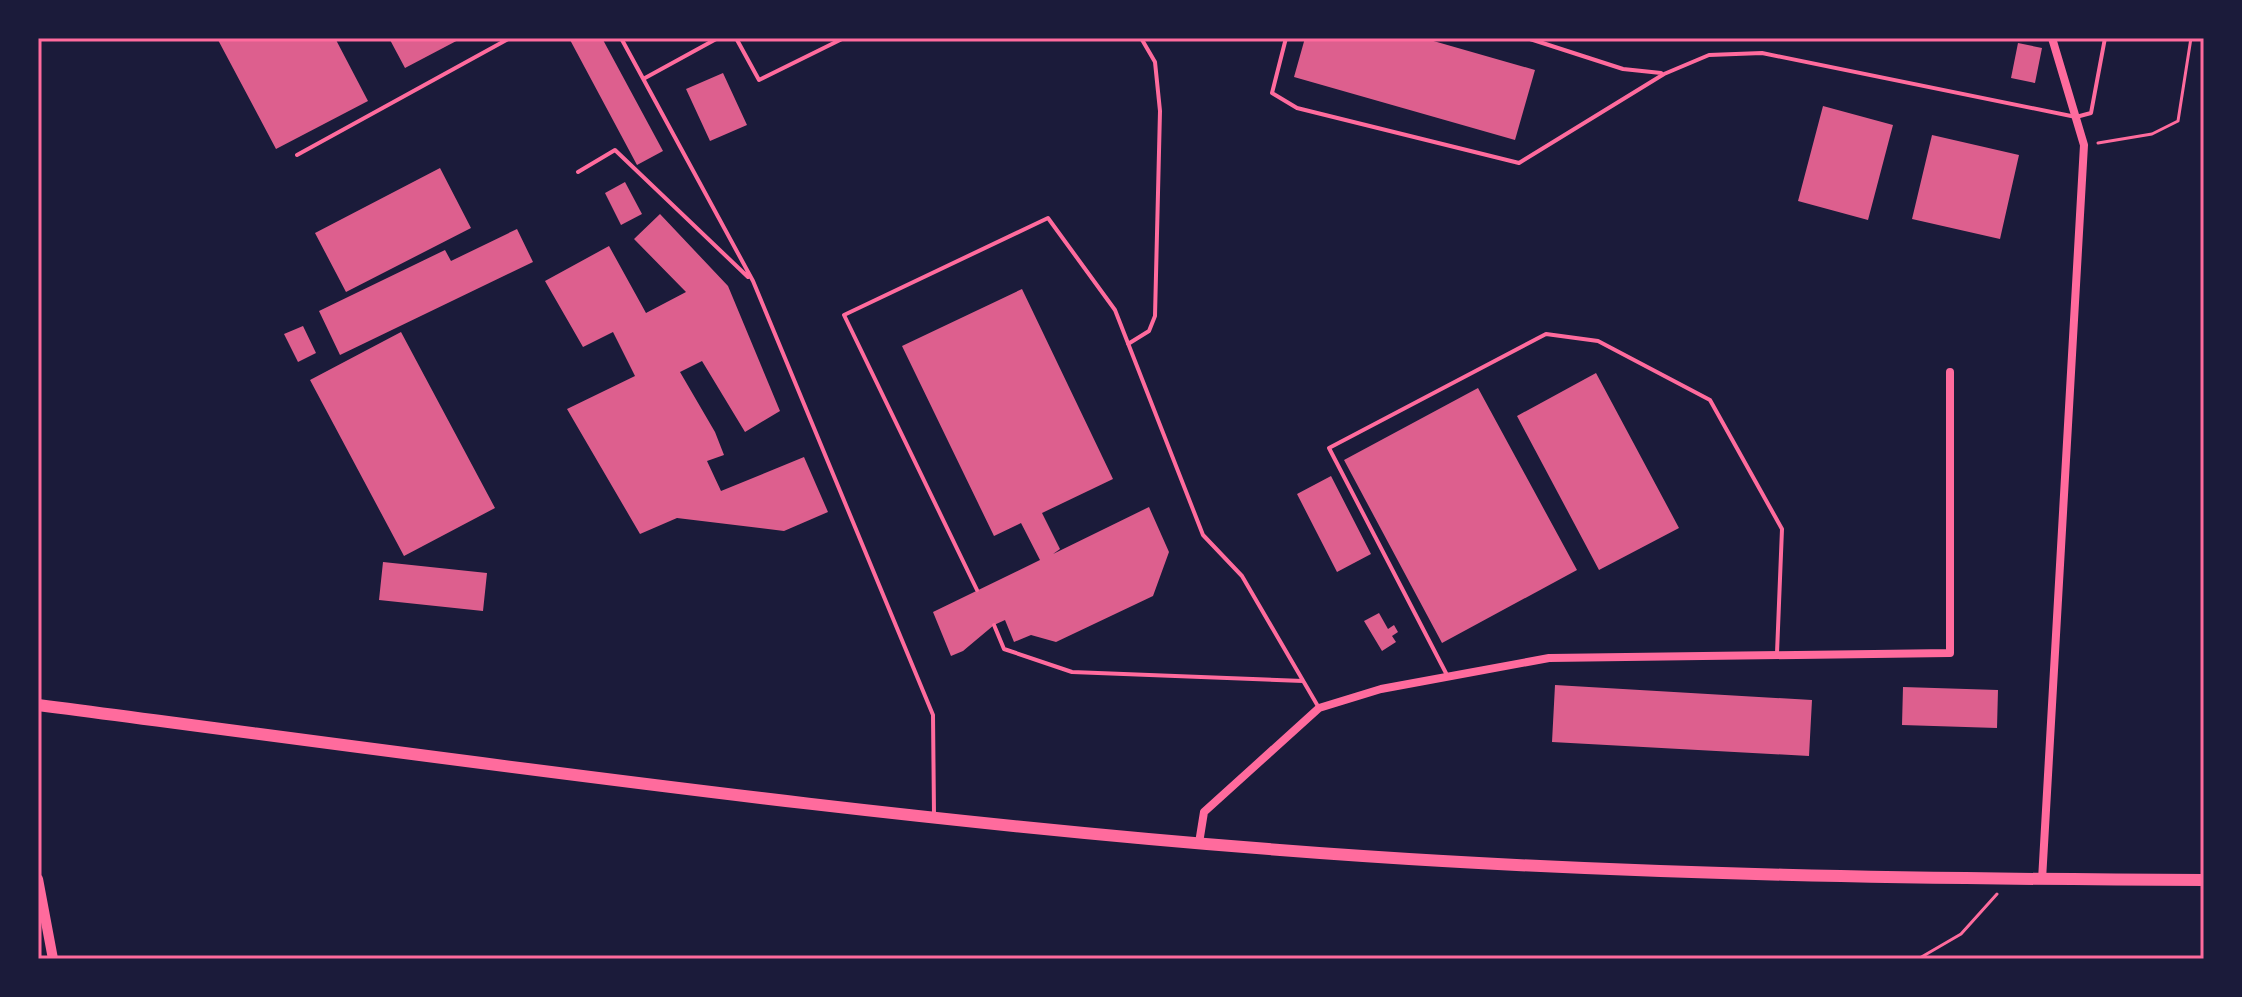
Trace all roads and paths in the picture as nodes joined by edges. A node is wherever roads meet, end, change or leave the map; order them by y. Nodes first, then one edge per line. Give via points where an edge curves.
1 (510, 38) edge
2 (621, 38) edge
3 (718, 38) edge
4 (736, 38) edge
5 (844, 38) edge
6 (1141, 38) edge
7 (1286, 38) edge
8 (1527, 38) edge
9 (2052, 38) edge
10 (2105, 38) edge
11 (2191, 38) edge
12 (1664, 74) junction
13 (645, 78) junction
14 (2076, 117) junction
15 (2084, 145) junction
16 (297, 155) dead end
17 (578, 172) dead end
18 (753, 281) junction
19 (1128, 344) junction
20 (1950, 372) dead end
21 (977, 590) dead end
22 (994, 625) dead end
23 (1777, 655) junction
24 (1448, 677) junction
25 (1303, 681) junction
26 (38, 705) edge
27 (1319, 708) junction
28 (934, 817) junction
29 (1199, 843) junction
30 (38, 879) edge
31 (2010, 879) junction
32 (2042, 880) junction
33 (2204, 880) edge
34 (53, 959) edge
35 (1918, 959) edge

1 - 16 lane
2 - 13 lane
3 - 13 lane
4 - 5 lane via 759,80
6 - 19 lane via 1155,62 1160,111 1155,316 1149,331
7 - 12 lane via 1272,93 1297,108 1519,163
8 - 12 lane via 1623,69
9 - 14 street
10 - 14 lane via 2091,113
11 - 15 path via 2178,121 2152,134
12 - 14 lane via 1709,55 1762,53
13 - 18 lane
14 - 15 street
15 - 32 street
17 - 18 lane via 615,150
18 - 28 lane via 933,715
19 - 21 lane via 1115,310 1048,218 844,315
19 - 25 lane via 1203,535 1242,576
20 - 23 street via 1950,653
22 - 25 lane via 1004,649 1072,672
23 - 24 street via 1549,658
23 - 24 lane via 1782,529 1710,400 1598,341 1546,334 1329,448
24 - 27 street
25 - 27 lane
26 - 28 main road
27 - 29 street via 1204,812
28 - 29 main road
29 - 31 main road via 1656,871
30 - 34 street
31 - 32 main road
31 - 35 path via 1961,934
32 - 33 main road

